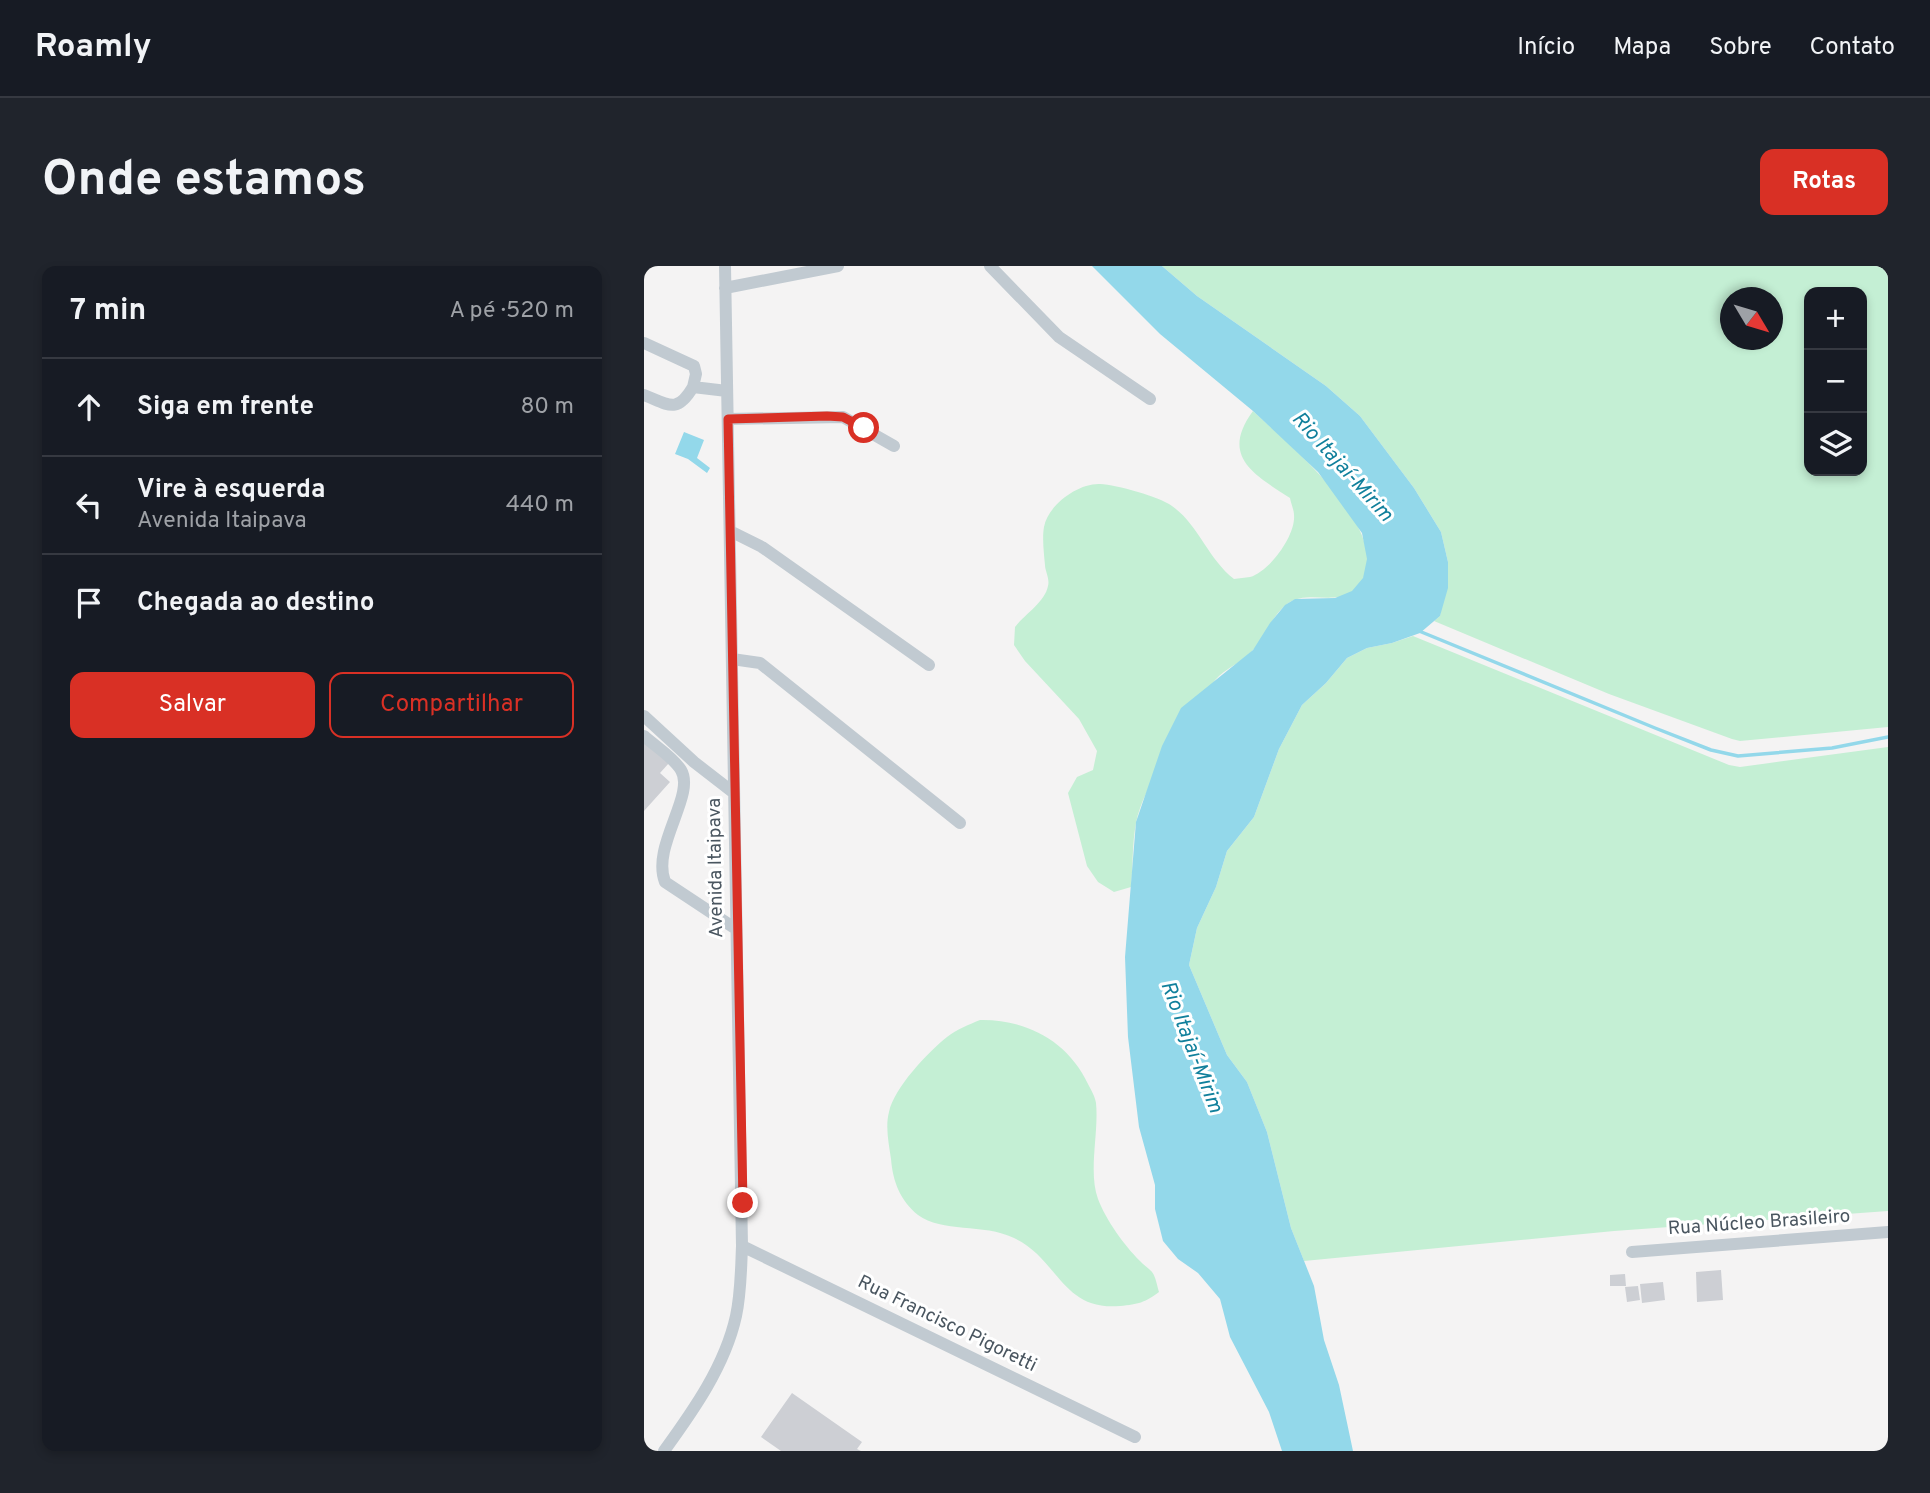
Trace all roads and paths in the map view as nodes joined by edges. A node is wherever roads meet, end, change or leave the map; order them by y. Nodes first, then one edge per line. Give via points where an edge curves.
1 (725, 266) edge
2 (838, 266) edge
3 (990, 266) edge
4 (725, 288) junction
5 (644, 343) edge
6 (693, 387) junction
7 (727, 391) junction
8 (644, 395) edge
9 (1150, 399) dead end
10 (728, 419) junction
11 (894, 446) dead end
12 (730, 531) junction
13 (732, 660) junction
14 (929, 665) dead end
15 (644, 716) edge
16 (644, 736) edge
17 (734, 793) junction
18 (960, 823) dead end
19 (736, 929) junction
20 (1888, 1232) edge
21 (742, 1245) junction
22 (1632, 1252) dead end
23 (1135, 1437) dead end
24 (664, 1451) edge

1 - 4 street, Avenida Itaipava
2 - 4 street
3 - 9 street via 1059,337
4 - 7 street, Avenida Itaipava
5 - 6 street via 694,366
6 - 7 street
6 - 8 street via 678,405
7 - 10 street, Avenida Itaipava
10 - 11 street via 843,417
10 - 12 street, Avenida Itaipava
12 - 13 street, Avenida Itaipava
12 - 14 street via 762,547
13 - 17 street, Avenida Itaipava
13 - 18 street via 760,663
15 - 17 street
16 - 19 street via 681,771 685,785 662,858 665,882
17 - 19 street, Avenida Itaipava
19 - 21 street, Avenida Itaipava
20 - 22 street, Rua Núcleo Brasileiro
21 - 23 street, Rua Francisco Pigoretti
21 - 24 street, Avenida Itaipava via 736,1317 726,1347 700,1398

